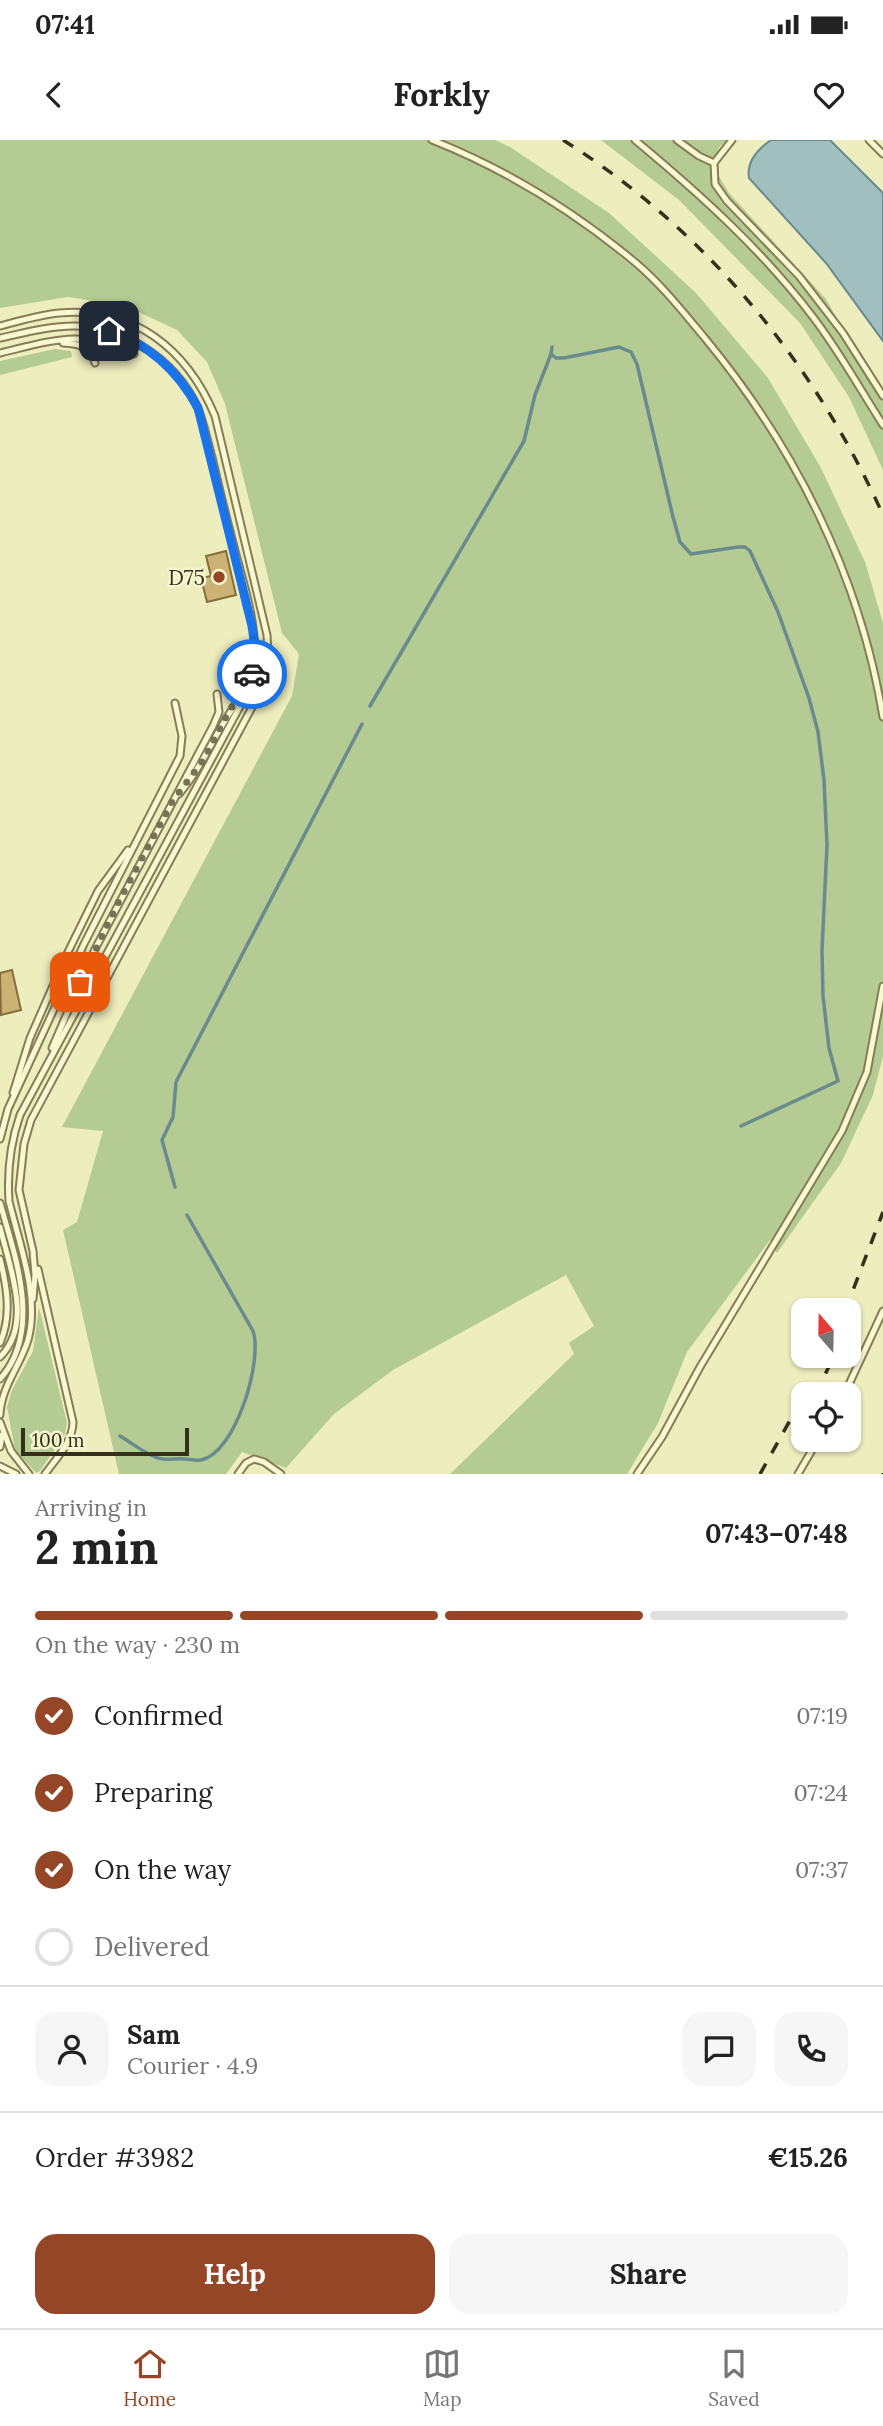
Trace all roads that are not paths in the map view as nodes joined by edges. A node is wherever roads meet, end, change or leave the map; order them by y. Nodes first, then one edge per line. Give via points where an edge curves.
1 (432, 140) edge
2 (635, 140) edge
3 (677, 140) edge
4 (732, 140) edge
5 (869, 140) edge
6 (883, 154) edge
7 (714, 163) junction
8 (0, 326) edge
9 (0, 338) edge
10 (53, 342) junction
11 (0, 353) edge
12 (134, 354) dead end
13 (95, 363) dead end
14 (883, 396) edge
15 (883, 425) edge
16 (247, 690) junction
17 (217, 694) dead end
18 (175, 703) dead end
19 (883, 717) edge
20 (172, 802) junction
21 (133, 845) junction
22 (883, 986) edge
23 (40, 1077) junction
24 (8, 1109) junction
25 (0, 1139) edge
26 (0, 1203) edge
27 (0, 1227) edge
28 (33, 1251) junction
29 (1, 1261) edge
30 (13, 1284) junction
31 (883, 1311) edge
32 (32, 1316) junction
33 (0, 1343) edge
34 (0, 1357) edge
35 (0, 1379) edge
36 (850, 1382) edge
37 (0, 1415) edge
38 (0, 1422) edge
39 (2, 1429) junction
40 (0, 1447) edge
41 (811, 1452) edge
42 (0, 1466) edge
43 (16, 1474) edge
44 (29, 1474) edge
45 (45, 1474) edge
46 (238, 1474) edge
47 (281, 1474) edge
48 (637, 1474) edge
49 (798, 1474) edge

1 - 19 lane via 506,176 583,222 674,300 718,354 791,459 835,548 858,610
2 - 15 lane via 746,238 814,318
3 - 7 lane
4 - 7 lane
5 - 6 lane
7 - 14 lane via 715,184 727,201 799,276
8 - 28 lane via 58,313 116,318 155,337 192,372 215,416 268,654 262,689 31,1120 19,1190
9 - 16 lane via 66,326 109,331 152,353 185,387 203,421 252,626 254,661
10 - 11 lane
10 - 12 lane via 89,338
10 - 13 lane via 86,347
16 - 20 lane via 230,709 204,759
16 - 23 lane
17 - 20 lane via 219,712
18 - 21 lane via 182,736 180,756
20 - 23 lane via 95,948
21 - 24 lane
21 - 24 lane via 98,891 67,954 30,1038
22 - 48 lane via 867,1072 842,1131
23 - 32 lane via 13,1134 8,1169 9,1201
24 - 25 lane
26 - 35 lane via 23,1316 16,1349
27 - 30 lane
28 - 32 lane
28 - 45 lane via 73,1422 68,1441
29 - 30 lane
29 - 33 lane via 8,1306
30 - 34 lane via 16,1321 12,1342
31 - 36 lane
32 - 37 lane via 23,1355 3,1394
38 - 39 lane
39 - 40 lane
39 - 44 lane via 11,1451
41 - 49 lane
42 - 43 lane
46 - 47 lane via 254,1459

